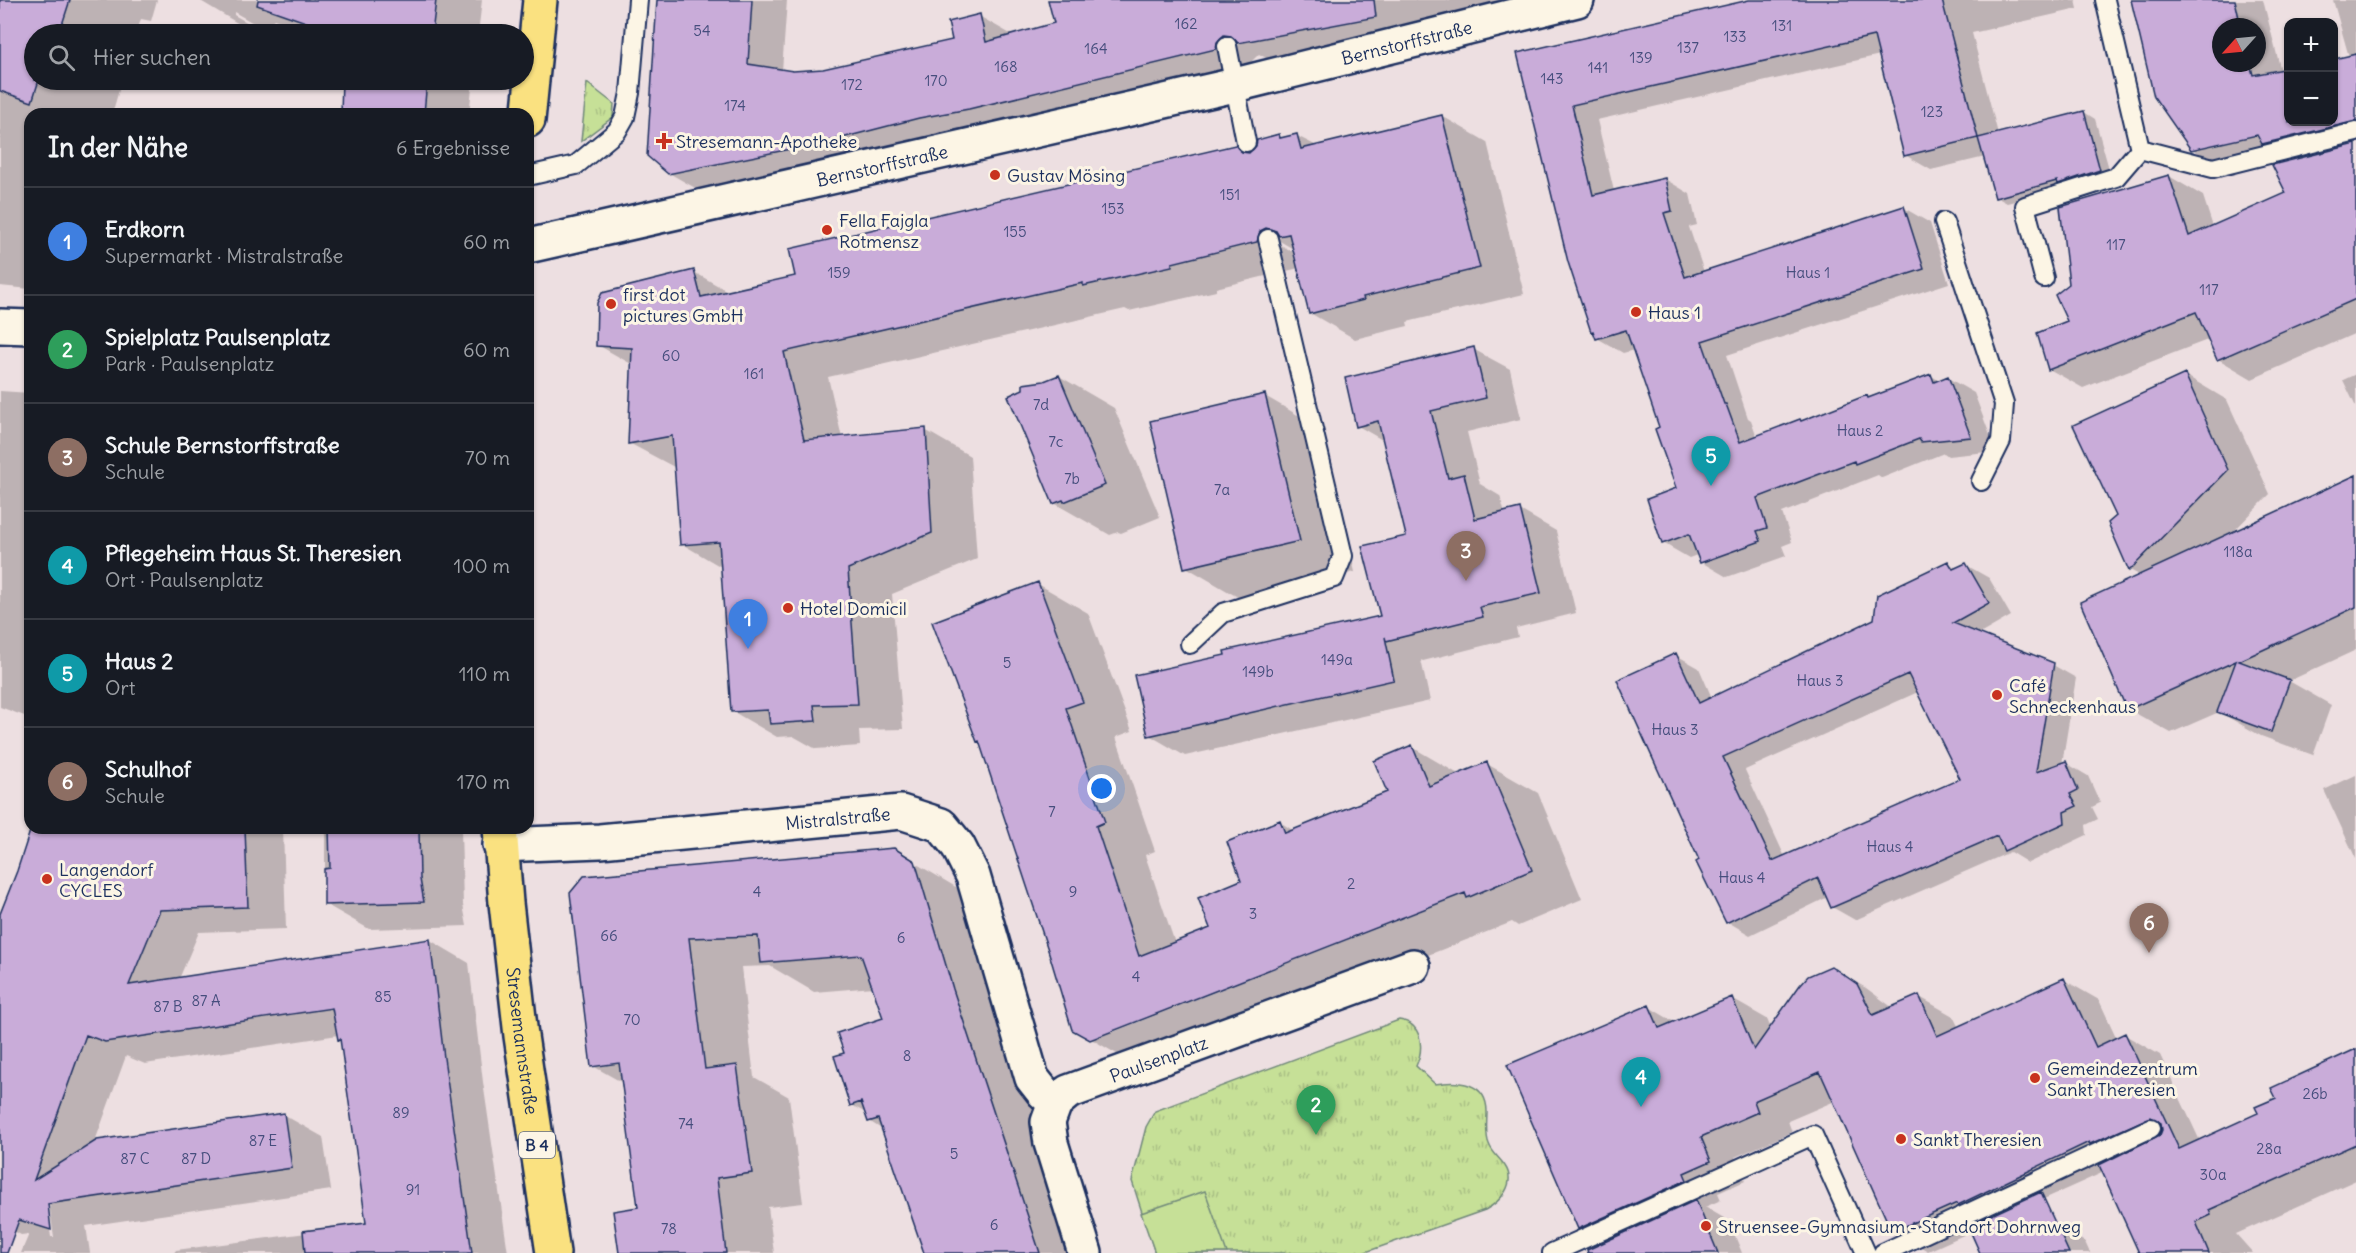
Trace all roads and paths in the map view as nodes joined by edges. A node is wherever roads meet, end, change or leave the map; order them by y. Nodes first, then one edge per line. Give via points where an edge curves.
1 (540, 0) edge
2 (638, 0) edge
3 (1577, 0) edge
4 (2105, 0) edge
5 (1227, 46) dead end
6 (534, 60) edge
7 (1235, 86) junction
8 (531, 90) edge
9 (529, 108) edge
10 (2356, 132) edge
11 (1246, 142) dead end
12 (2140, 149) junction
13 (534, 175) edge
14 (1944, 222) dead end
15 (1268, 239) dead end
16 (534, 245) edge
17 (2044, 278) dead end
18 (0, 326) edge
19 (24, 327) edge
20 (1981, 481) dead end
21 (1190, 644) dead end
22 (500, 836) edge
23 (1413, 966) dead end
24 (1055, 1103) junction
25 (2151, 1128) dead end
26 (553, 1253) edge
27 (1084, 1253) edge
28 (1552, 1253) edge
29 (1866, 1253) edge
30 (1883, 1253) edge

1 - 6 main road
2 - 13 lane via 630,93 625,117 617,131 576,165
3 - 7 street, Bernstorffstraße
4 - 12 lane
5 - 7 lane
7 - 11 lane
7 - 16 street, Bernstorffstraße
8 - 9 main road
10 - 12 lane via 2213,168
12 - 17 lane via 2116,177 2025,206
14 - 20 lane via 2004,404 2001,441
15 - 21 lane via 1343,556 1334,579 1223,613
18 - 19 street
22 - 24 street, Mistralstraße via 600,842 901,812 941,825 958,846 973,876 1032,1077
22 - 26 main road, Stresemannstraße / B 4 via 522,1036
23 - 24 street, Paulsenplatz via 1068,1092
24 - 27 street via 1048,1122 1051,1143
25 - 30 lane
28 - 29 lane via 1813,1135

